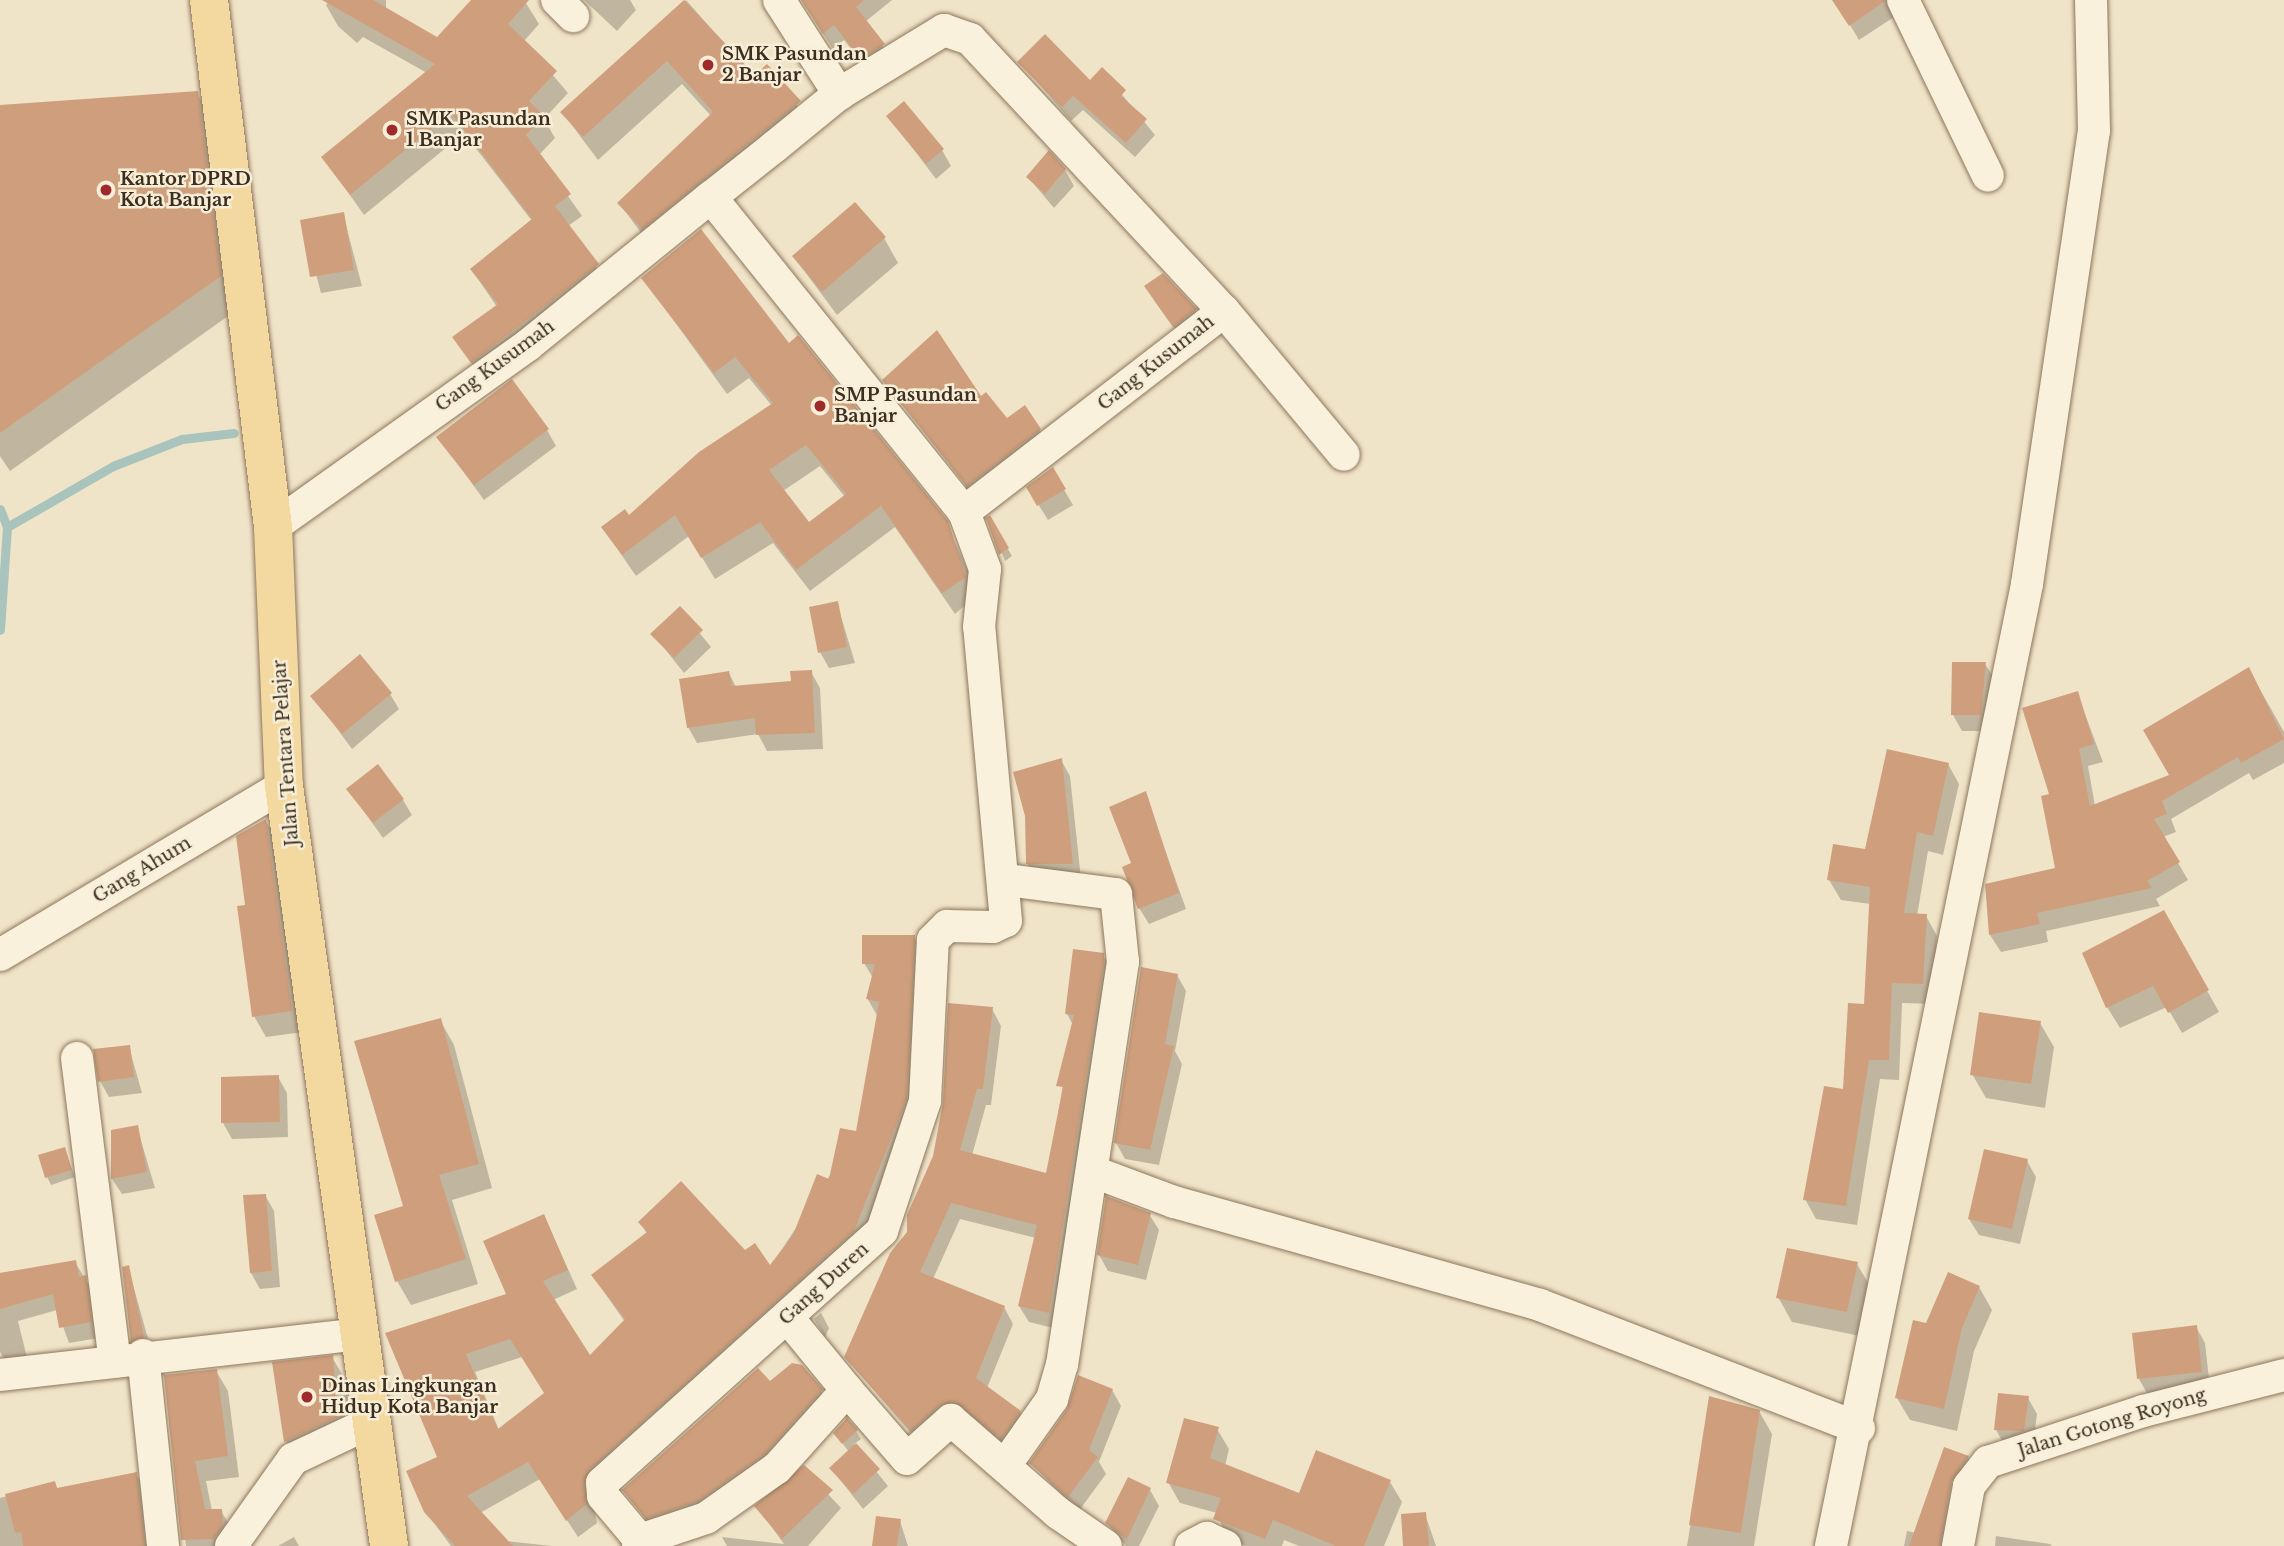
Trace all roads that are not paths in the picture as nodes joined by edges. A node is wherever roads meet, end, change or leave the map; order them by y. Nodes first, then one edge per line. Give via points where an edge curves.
1 (209, 0) edge
2 (779, 0) edge
3 (1903, 0) edge
4 (2091, 0) edge
5 (839, 94) junction
6 (1988, 176) dead end
7 (711, 197) junction
8 (1224, 311) junction
9 (1344, 455) dead end
10 (964, 512) junction
11 (272, 527) junction
12 (284, 786) junction
13 (1006, 880) junction
14 (0, 955) edge
15 (77, 1058) dead end
16 (1094, 1172) junction
17 (788, 1318) junction
18 (359, 1334) junction
19 (129, 1359) junction
20 (0, 1375) edge
21 (2284, 1375) edge
22 (847, 1390) junction
23 (369, 1423) junction
24 (1859, 1429) junction
25 (1006, 1464) junction
26 (639, 1543) edge
27 (390, 1545) edge
28 (163, 1546) edge
29 (231, 1546) edge
30 (1106, 1546) edge
31 (1191, 1546) edge
32 (1225, 1546) edge
33 (1831, 1546) edge
34 (1958, 1546) edge

1 - 11 main road, Jalan Tentara Pelajar
2 - 5 street
3 - 6 street
4 - 24 street via 2094,131 2027,584
5 - 7 street, Gang Kusumah
5 - 8 street, Gang Kusumah via 944,30 957,31
7 - 10 street
7 - 11 street, Gang Kusumah via 528,345
8 - 9 street
8 - 10 street, Gang Kusumah
10 - 13 street via 985,569 979,627
11 - 12 main road, Jalan Tentara Pelajar
12 - 14 street, Gang Ahum
12 - 18 main road, Jalan Tentara Pelajar
13 - 16 street via 1110,891 1121,901 1123,962
13 - 17 street, Gang Duren via 1006,920 1000,926 947,926 933,940 925,1101 882,1231
15 - 19 street
16 - 24 street via 1174,1202 1540,1305
16 - 25 street via 1052,1399
17 - 22 street
17 - 26 street, Gang Duren via 610,1472 603,1496
18 - 19 street
18 - 23 main road, Jalan Tentara Pelajar
19 - 20 street
19 - 28 street
21 - 34 street, Jalan Gotong Royong via 2130,1414 1988,1462 1969,1486
22 - 25 street via 907,1459 951,1420
22 - 26 street via 777,1468 706,1518
23 - 27 main road, Jalan Tentara Pelajar
23 - 29 street via 293,1459
24 - 33 street
25 - 30 street via 1058,1513
31 - 32 street via 1207,1538

